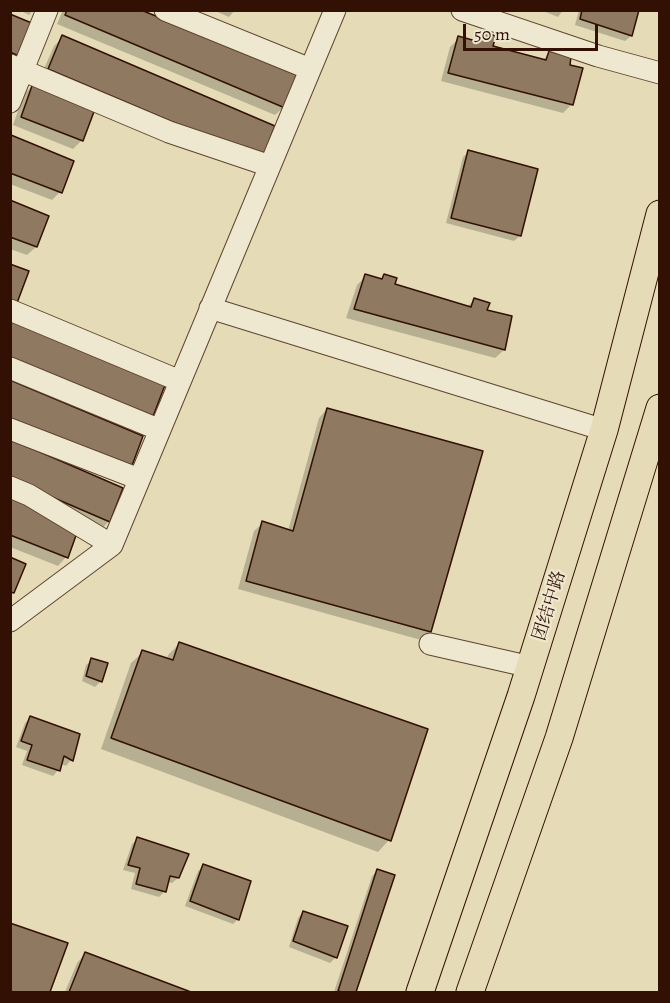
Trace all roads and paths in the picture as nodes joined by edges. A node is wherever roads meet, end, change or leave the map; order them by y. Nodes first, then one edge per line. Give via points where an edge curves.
1 (47, 10) edge
2 (165, 10) edge
3 (335, 10) edge
4 (462, 10) edge
5 (17, 68) edge
6 (310, 69) junction
7 (660, 73) edge
8 (10, 102) edge
9 (270, 166) junction
10 (660, 214) edge
11 (210, 308) junction
12 (10, 310) edge
13 (10, 368) edge
14 (180, 381) junction
15 (660, 408) edge
16 (10, 429) edge
17 (160, 430) junction
18 (604, 430) junction
19 (139, 479) junction
20 (10, 487) edge
21 (112, 545) junction
22 (12, 619) edge
23 (430, 644) dead end
24 (531, 667) junction
25 (420, 993) edge
26 (470, 993) edge

1 - 5 street
2 - 6 street
3 - 6 street
4 - 7 street
5 - 8 street
5 - 9 street via 169,132
6 - 9 street
9 - 11 street
10 - 18 main road, 团结中路
11 - 14 street
11 - 18 street
12 - 14 street
13 - 17 street
14 - 17 street
15 - 26 main road via 559,738
16 - 19 street
17 - 19 street
18 - 24 main road, 团结中路
19 - 21 street
20 - 21 street
21 - 22 street
23 - 24 street
24 - 25 main road, 团结中路

